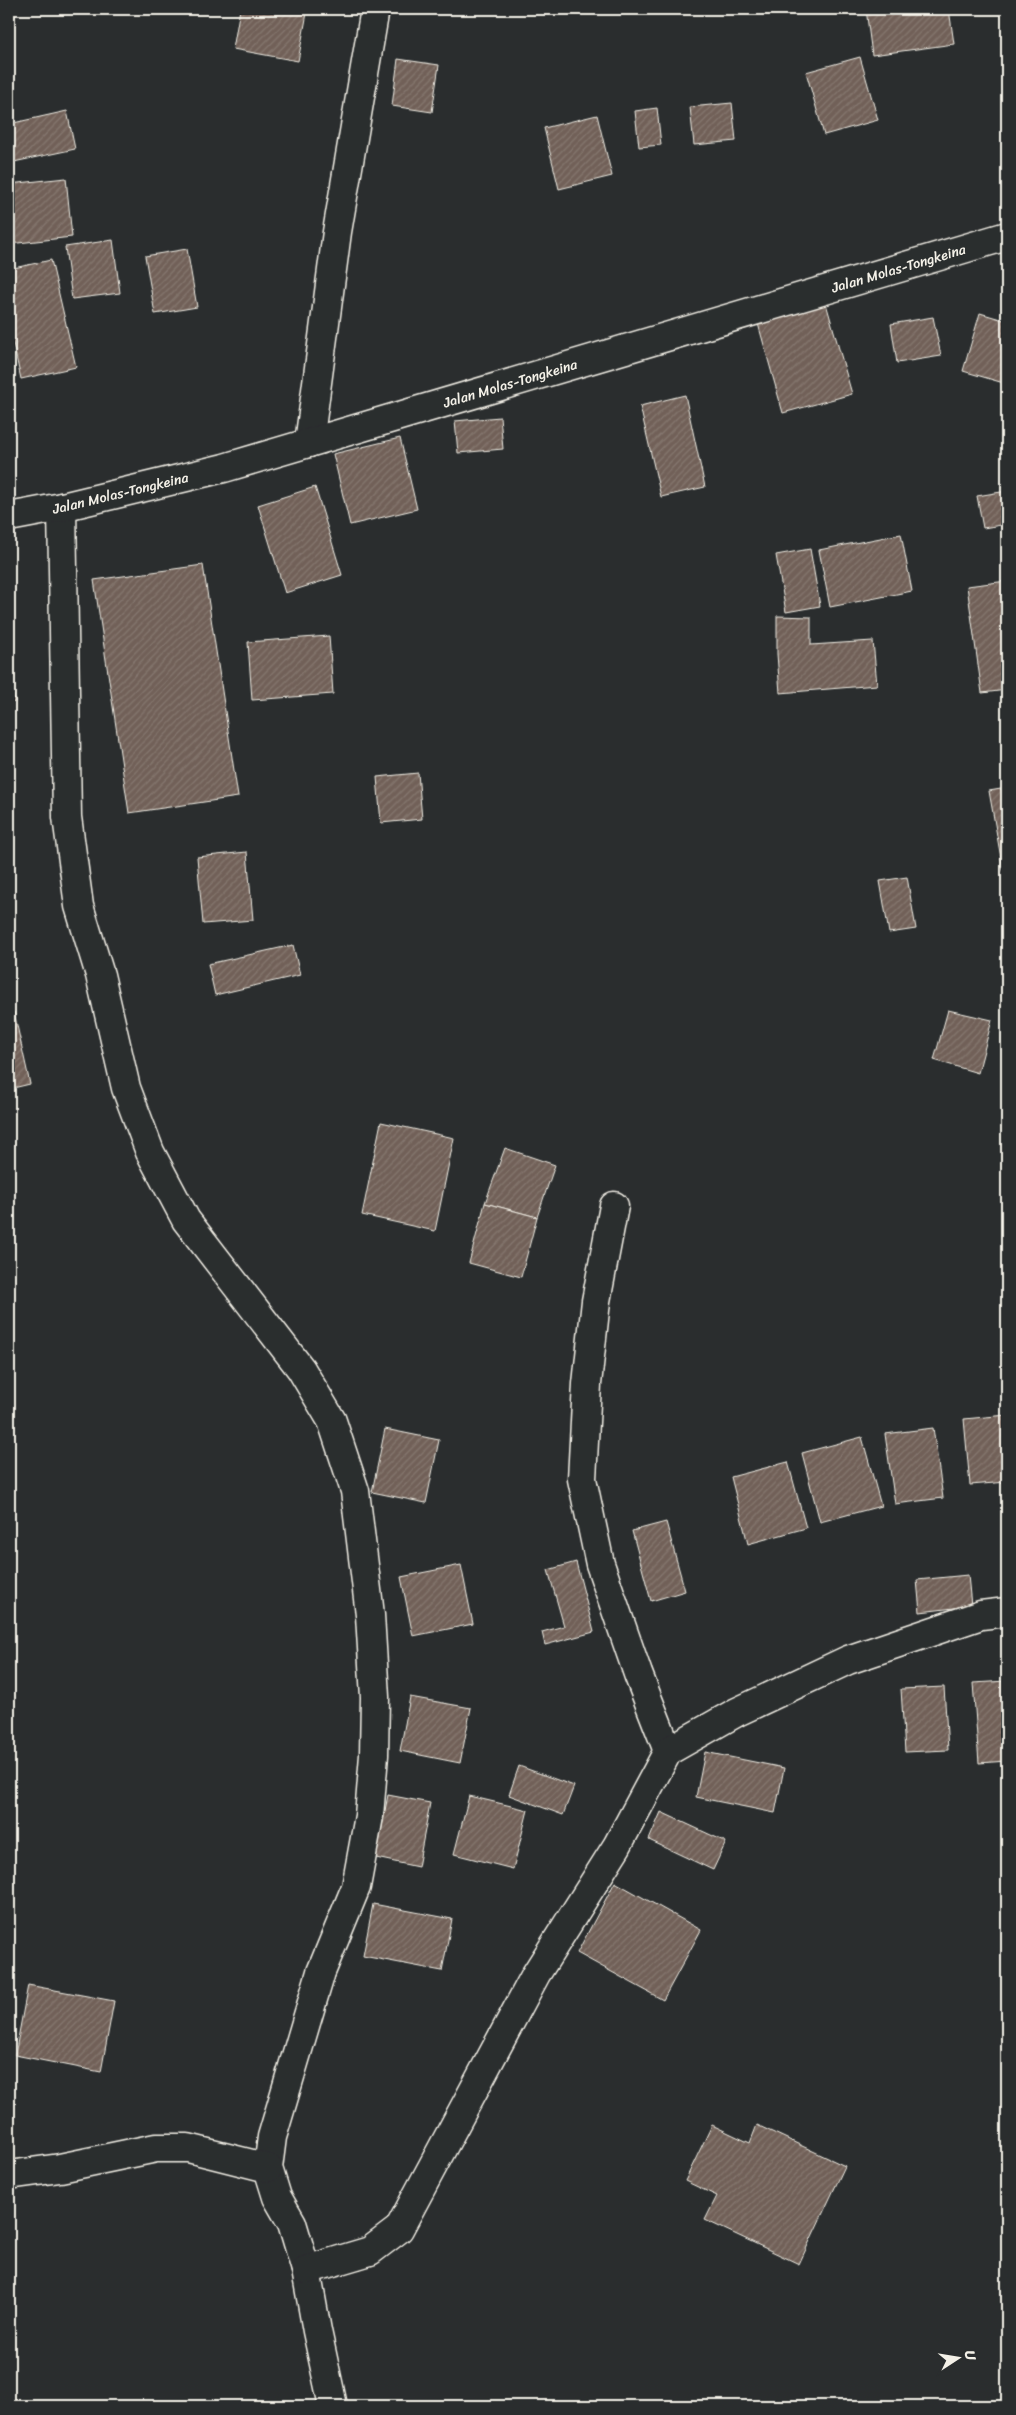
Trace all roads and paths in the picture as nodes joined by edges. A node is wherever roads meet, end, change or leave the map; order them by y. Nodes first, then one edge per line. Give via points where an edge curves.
1 (375, 9) edge
2 (1007, 236) edge
3 (309, 443) junction
4 (62, 507) junction
5 (9, 517) edge
6 (614, 1206) dead end
7 (1007, 1612) edge
8 (668, 1751) junction
9 (268, 2168) junction
10 (9, 2175) edge
11 (306, 2270) junction
12 (333, 2406) edge

1 - 3 street via 337,232
2 - 3 street, Jalan Molas-Tongkeina
3 - 4 street, Jalan Molas-Tongkeina via 224,468
4 - 5 street, Jalan Molas-Tongkeina
4 - 9 street via 67,817 71,862 79,906 100,975 126,1088 150,1152 186,1220 301,1369 332,1421 355,1491 370,1614 374,1697 369,1816 356,1887 321,1972 272,2137
6 - 8 street via 596,1301 582,1479 600,1564
7 - 8 street via 981,1615 848,1660 737,1712
8 - 11 street via 617,1846 536,1974 399,2229 370,2251
9 - 10 street via 188,2148 156,2148
9 - 11 street via 277,2197 292,2223
11 - 12 street

